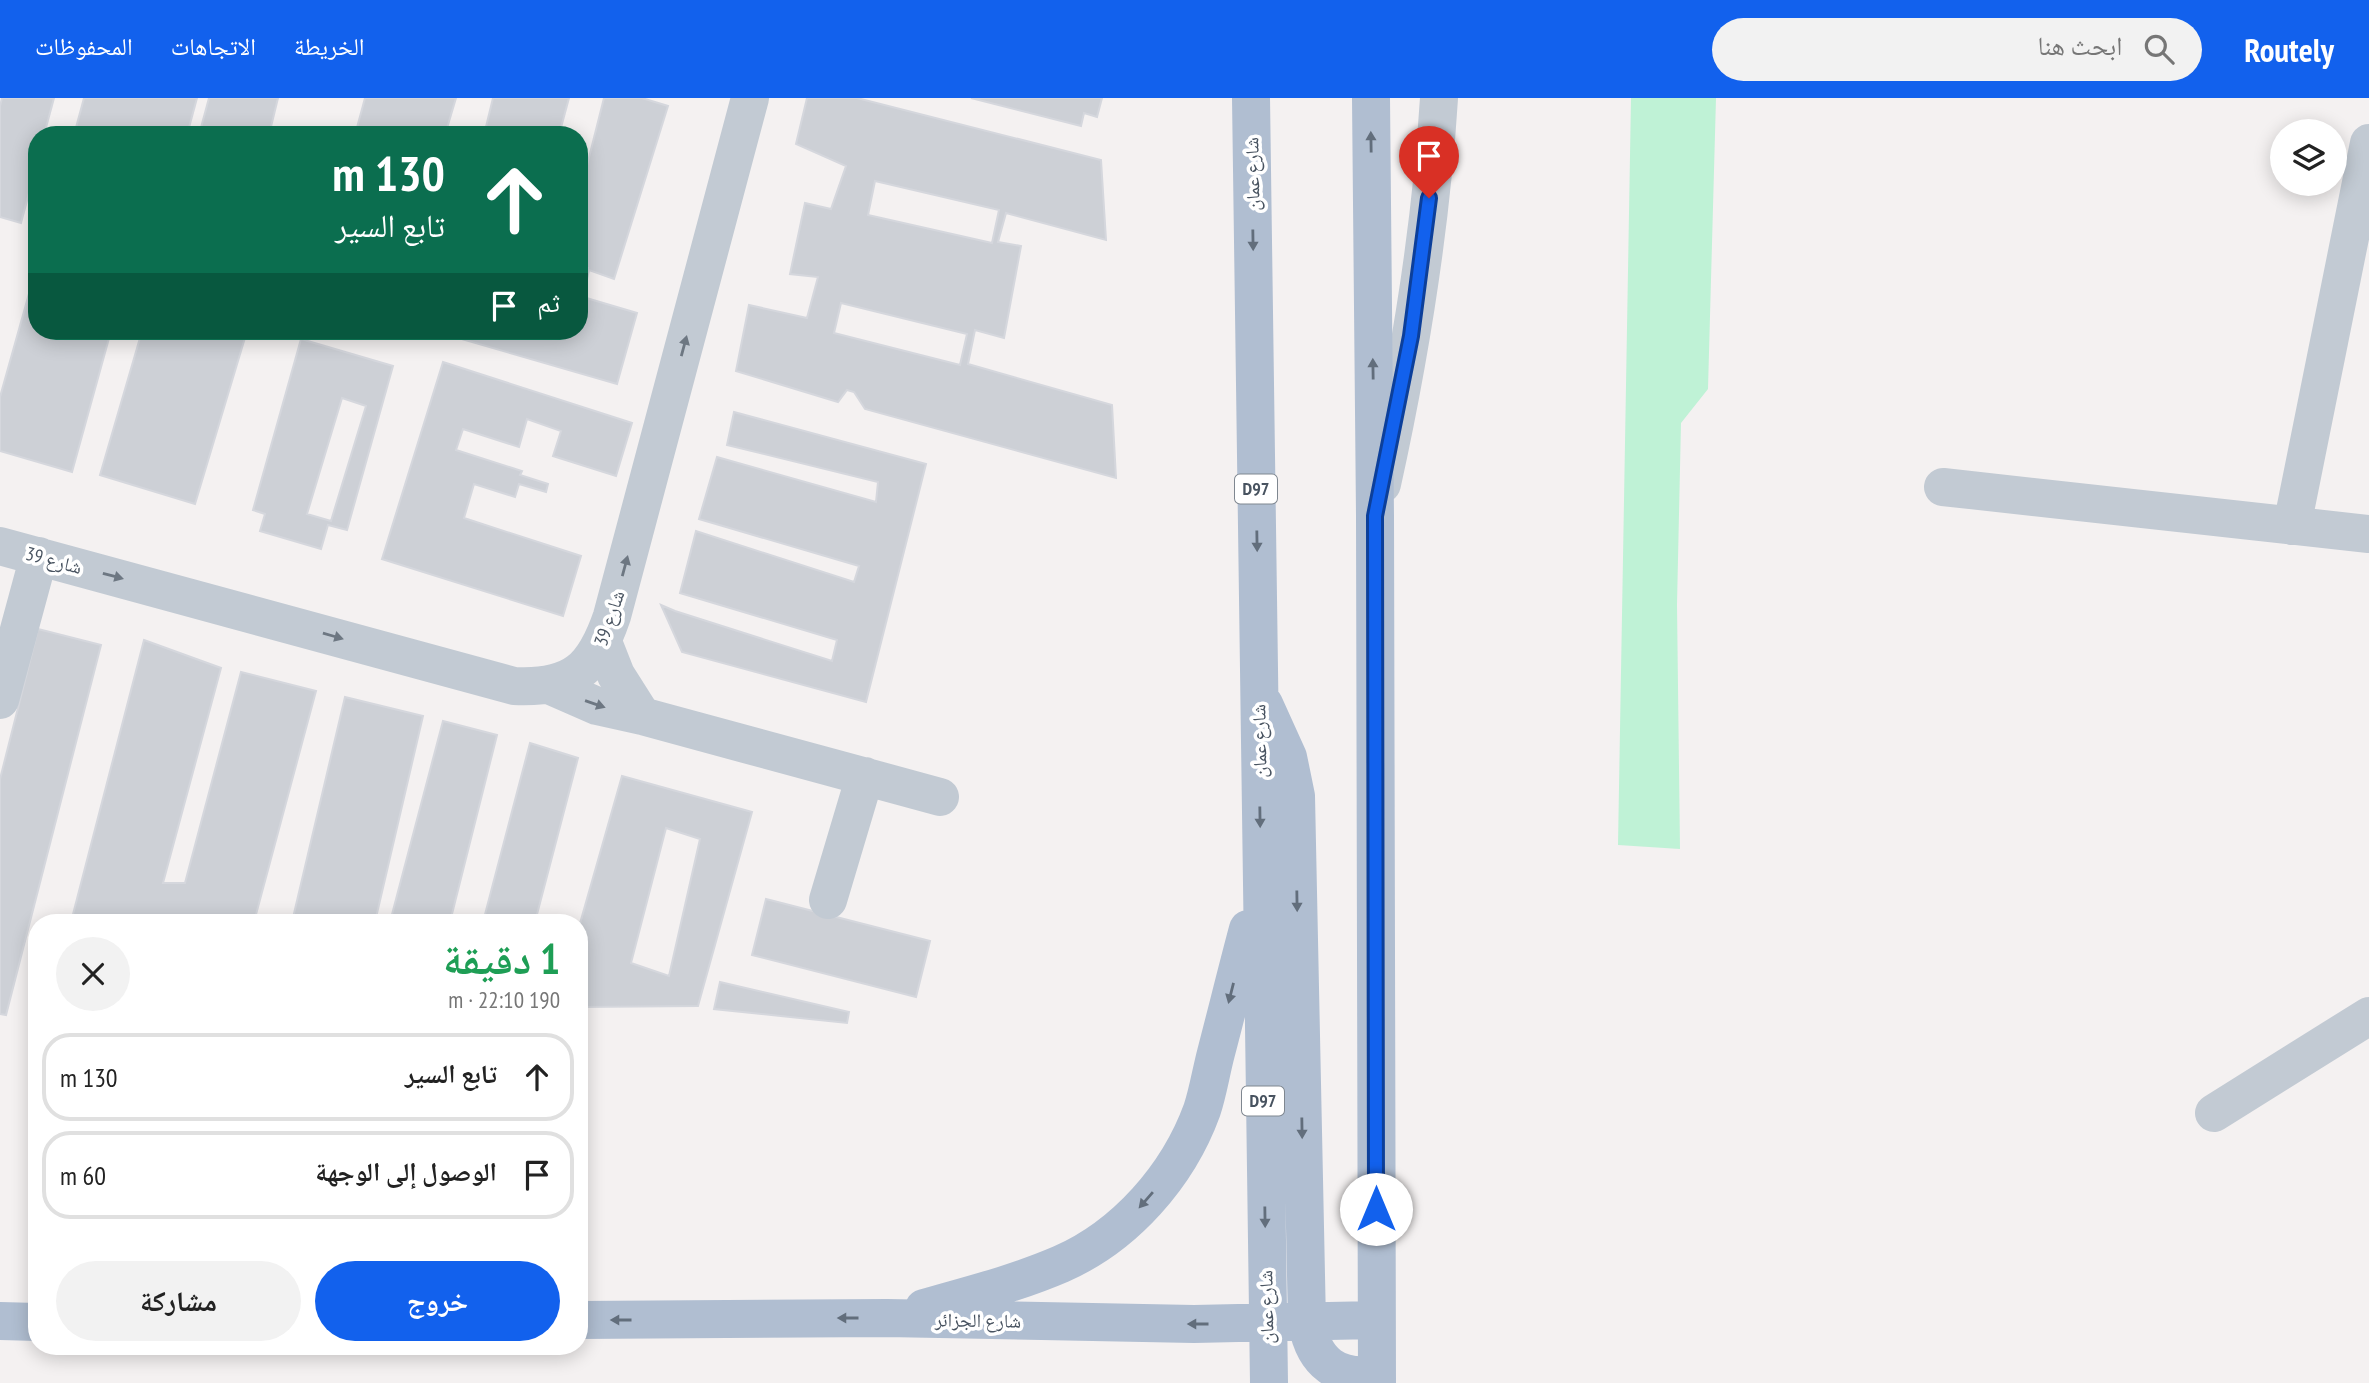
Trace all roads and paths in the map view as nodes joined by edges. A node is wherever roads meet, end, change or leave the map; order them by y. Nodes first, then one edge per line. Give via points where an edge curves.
1 (750, 98) edge
2 (1251, 98) edge
3 (1371, 98) edge
4 (1438, 98) edge
5 (2369, 143) edge
6 (1943, 487) dead end
7 (1375, 516) junction
8 (2292, 526) junction
9 (2369, 534) edge
10 (0, 546) edge
11 (39, 556) junction
12 (603, 642) junction
13 (550, 685) junction
14 (1259, 693) junction
15 (0, 700) edge
16 (642, 716) junction
17 (865, 776) junction
18 (940, 797) dead end
19 (1260, 879) junction
20 (828, 900) dead end
21 (2369, 1016) edge
22 (2214, 1113) dead end
23 (887, 1318) junction
24 (588, 1320) edge
25 (1376, 1320) junction
26 (0, 1321) edge
27 (28, 1322) edge
28 (1266, 1323) junction
29 (1307, 1323) junction
30 (1377, 1379) edge
31 (1269, 1383) edge
32 (1318, 1383) edge

12 -> 1 street, شارع 39
2 -> 14 main road, شارع عمان / D97
7 -> 3 main road
4 - 7 street via 1417,297
5 - 8 street
6 - 8 street
7 - 25 main road
8 - 9 street
10 - 11 street, شارع 39
11 -> 13 street, شارع 39 via 514,687
11 - 15 street
12 - 13 street, شارع 39 via 580,671
12 - 16 street via 616,675
13 -> 16 street via 597,706
14 -> 19 main road, شارع عمان / D97
14 -> 29 main road via 1288,757 1296,796
16 - 17 street
17 - 18 street
17 - 20 street
19 -> 23 main road via 1202,1110 1186,1144 1143,1205 1095,1246 1063,1263
19 -> 28 main road, شارع عمان / D97
21 - 22 street
23 -> 24 main road, شارع الجزائر
28 -> 23 main road, شارع الجزائر
25 - 29 main road, شارع الجزائر
25 - 30 main road
26 - 27 main road
28 - 29 main road, شارع الجزائر
28 - 31 main road, شارع عمان / D97
28 - 32 main road via 1297,1346
29 - 30 main road via 1314,1350 1323,1361 1348,1375

